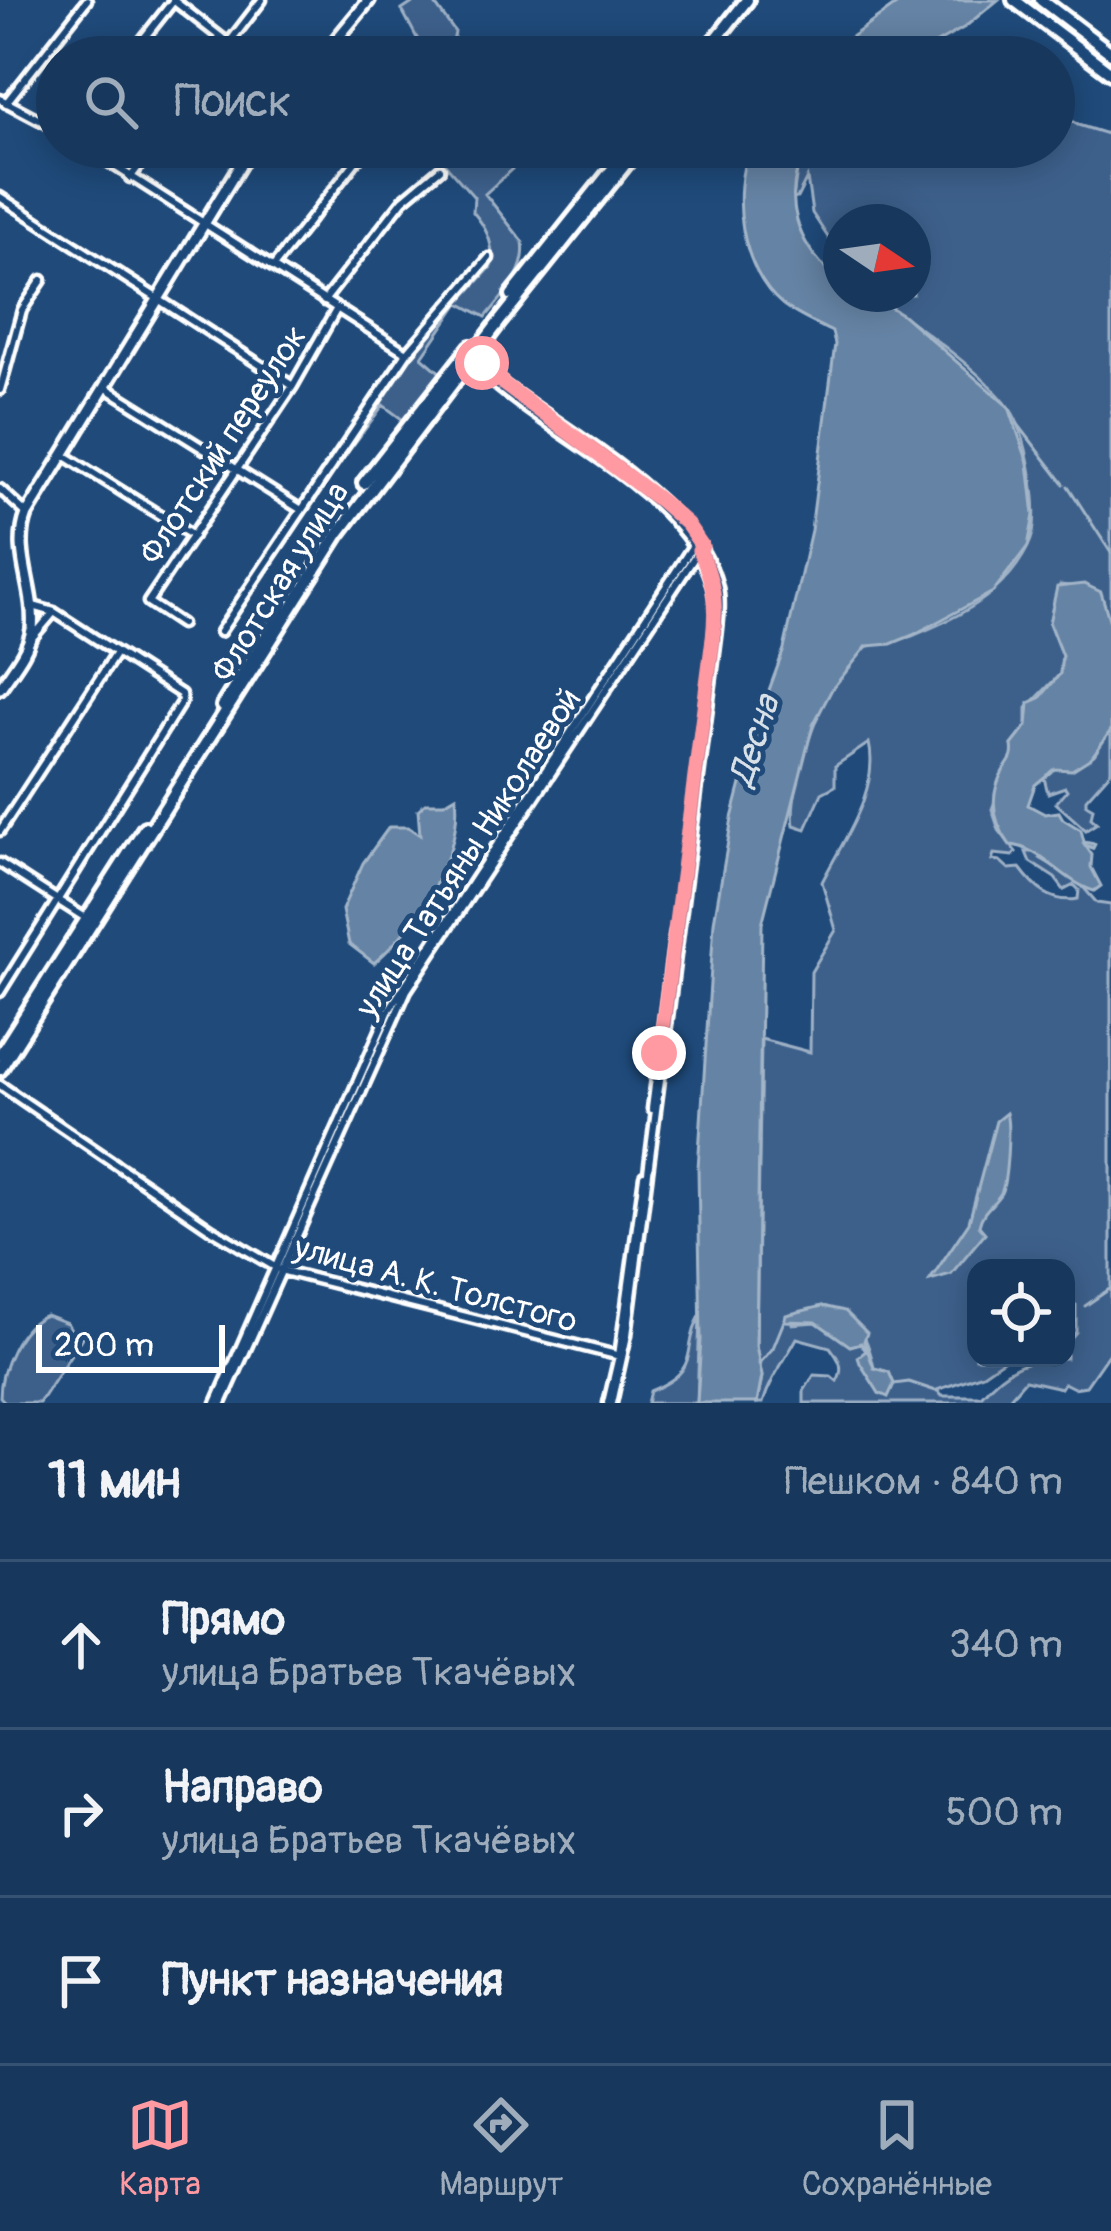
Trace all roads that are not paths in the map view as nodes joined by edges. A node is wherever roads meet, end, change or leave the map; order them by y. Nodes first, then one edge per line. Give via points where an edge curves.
1 (87, 0) edge
2 (173, 0) edge
3 (262, 0) edge
4 (369, 0) edge
5 (751, 0) edge
6 (1014, 0) edge
7 (1041, 0) edge
8 (57, 36) edge
9 (145, 36) edge
10 (219, 36) edge
11 (234, 36) edge
12 (339, 36) edge
13 (723, 36) edge
14 (1062, 36) edge
15 (1075, 46) edge
16 (1111, 53) edge
17 (36, 61) edge
18 (1111, 73) edge
19 (3, 101) edge
20 (36, 118) edge
21 (115, 168) edge
22 (138, 168) edge
23 (238, 168) edge
24 (351, 168) edge
25 (613, 168) edge
26 (622, 168) edge
27 (440, 169) dead end
28 (130, 179) junction
29 (0, 197) edge
30 (202, 224) junction
31 (489, 258) dead end
32 (272, 269) junction
33 (41, 280) dead end
34 (159, 298) junction
35 (323, 301) junction
36 (336, 310) junction
37 (482, 344) junction
38 (407, 353) junction
39 (462, 371) junction
40 (104, 386) junction
41 (293, 386) junction
42 (0, 390) edge
43 (62, 454) junction
44 (237, 471) junction
45 (1, 492) edge
46 (300, 509) junction
47 (27, 514) junction
48 (193, 536) junction
49 (697, 544) junction
50 (683, 569) junction
51 (712, 580) junction
52 (32, 606) junction
53 (55, 612) junction
54 (182, 624) dead end
55 (220, 632) dead end
56 (28, 641) junction
57 (116, 653) junction
58 (0, 688) edge
59 (0, 831) edge
60 (0, 863) edge
61 (59, 902) junction
62 (87, 919) junction
63 (0, 992) edge
64 (0, 1055) edge
65 (0, 1069) edge
66 (0, 1085) edge
67 (278, 1268) junction
68 (622, 1356) junction
69 (219, 1403) edge
70 (610, 1403) edge

1 - 8 street
2 - 9 street
2 - 10 street
3 - 11 street
4 - 12 street
5 - 13 main road
6 - 14 main road
7 - 16 main road
15 - 18 main road
17 - 19 street
19 - 20 street
21 - 28 street
22 - 28 street
23 - 30 street
24 - 32 street
25 - 62 main road, Флотская улица via 361,488
26 - 37 main road, Флотская улица
27 - 35 street, Флотский переулок via 403,200
28 - 30 street
29 - 34 street
30 - 32 street
30 - 34 street
31 - 38 street, Флотская улица
32 - 35 street
33 - 42 street via 22,310
34 - 40 street
34 - 41 street
35 - 36 street
36 - 38 street
36 - 41 street, Флотский переулок
37 - 39 main road, Флотская улица
37 - 49 street via 487,370 651,493
38 - 46 street, Флотская улица
39 - 49 street via 484,374
39 - 65 main road, Флотская улица via 338,534
40 - 43 street
40 - 44 street
41 - 44 street, Флотский переулок
43 - 47 street
43 - 48 street
44 - 46 street
44 - 48 street, Флотский переулок
45 - 47 street
46 - 55 street, Флотская улица
47 - 52 street via 21,546
48 - 54 street, Флотский переулок via 148,602
49 - 50 street
49 - 50 street, улица Татьяны Николаевой
49 - 51 street
49 - 68 street via 716,579 720,612
50 - 51 street
50 - 67 street, улица Татьяны Николаевой via 388,1010
51 - 68 street via 713,638
52 - 53 street
52 - 56 street
53 - 56 street
53 - 57 street
56 - 58 street
57 - 59 street
57 - 61 street, Флотская улица via 182,701
60 - 61 street
61 - 62 street
61 - 63 street, Флотская улица
62 - 64 main road, Флотская улица
66 - 67 street, улица А. К. Толстого
67 - 68 street, улица А. К. Толстого
67 - 69 street, улица Татьяны Николаевой
68 - 70 street

